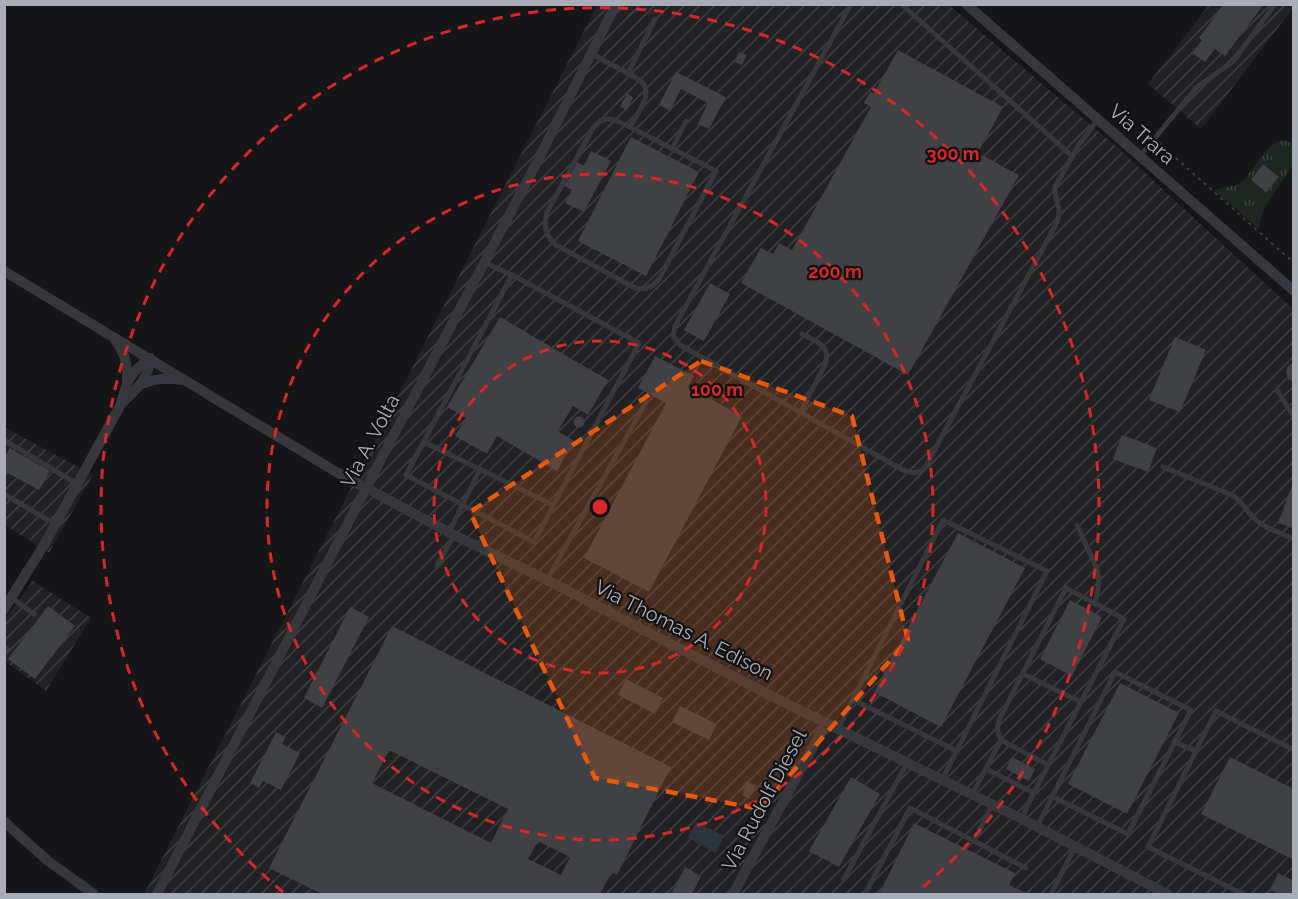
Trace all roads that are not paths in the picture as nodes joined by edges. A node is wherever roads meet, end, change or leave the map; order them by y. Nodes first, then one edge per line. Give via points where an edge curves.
1 (616, 4) edge
2 (851, 4) edge
3 (901, 4) edge
4 (966, 4) edge
5 (1275, 4) edge
6 (655, 19) dead end
7 (592, 54) junction
8 (628, 73) junction
9 (1098, 119) junction
10 (686, 122) dead end
11 (630, 126) junction
12 (672, 149) junction
13 (1072, 156) junction
14 (1140, 156) junction
15 (484, 262) junction
16 (4, 271) edge
17 (512, 274) junction
18 (1293, 291) edge
19 (105, 333) junction
20 (802, 334) dead end
21 (150, 358) junction
22 (128, 381) junction
23 (193, 384) junction
24 (141, 385) junction
25 (1277, 390) dead end
26 (646, 402) dead end
27 (121, 404) junction
28 (800, 413) junction
29 (1293, 417) edge
30 (4, 441) edge
31 (424, 442) junction
32 (1163, 467) dead end
33 (480, 469) junction
34 (77, 484) junction
35 (366, 488) junction
36 (4, 494) edge
37 (462, 504) junction
38 (553, 505) junction
39 (55, 524) junction
40 (1077, 525) dead end
41 (451, 533) junction
42 (1293, 539) edge
43 (437, 566) dead end
44 (547, 580) junction
45 (12, 598) junction
46 (1095, 604) junction
47 (4, 609) edge
48 (34, 614) dead end
49 (1023, 674) junction
50 (853, 700) junction
51 (1081, 702) junction
52 (826, 723) junction
53 (838, 729) junction
54 (1001, 740) junction
55 (1174, 742) junction
56 (1293, 750) edge
57 (957, 751) junction
58 (1196, 751) junction
59 (907, 763) junction
60 (1048, 765) junction
61 (986, 769) junction
62 (942, 780) junction
63 (1034, 793) junction
64 (972, 795) junction
65 (1053, 797) junction
66 (992, 805) junction
67 (1022, 819) junction
68 (4, 821) edge
69 (1037, 827) junction
70 (974, 841) junction
71 (1076, 848) junction
72 (1026, 868) dead end
73 (844, 879) dead end
74 (94, 894) edge
75 (157, 894) edge
76 (734, 894) edge
77 (865, 894) edge
78 (1051, 894) edge
79 (1167, 894) edge
80 (1243, 894) edge

1 - 7 street, Via A. Volta
2 - 28 lane via 673,333 680,345
3 - 13 lane
4 - 9 street, Via Trara
5 - 14 lane via 1235,58 1197,87
6 - 8 lane
7 - 8 lane
7 - 15 street, Via A. Volta
8 - 11 lane via 643,82 647,91
9 - 13 lane
9 - 14 street, Via Trara
10 - 12 lane
11 - 12 lane
11 - 12 lane via 611,119 595,126 547,212 545,225 556,246 635,288 646,289 656,283 716,171
13 - 28 lane via 1055,187 1060,213 1055,226 924,469 918,473 905,471
14 - 18 street, Via Trara
15 - 17 lane
15 - 35 street, Via A. Volta
16 - 19 street
17 - 31 lane
17 - 38 lane via 639,343
19 - 21 street, Via Thomas A. Edison
19 - 22 street via 114,339 126,358
20 - 28 lane via 821,345 827,356
21 - 22 street via 133,371
21 - 23 street, Via Thomas A. Edison
21 - 24 street
22 - 27 street
23 - 24 street via 166,378
23 - 35 street, Via Thomas A. Edison
24 - 27 street
25 - 29 lane
26 - 44 lane
27 - 34 street
30 - 34 lane
31 - 33 lane
31 - 37 lane via 406,475
32 - 42 lane via 1232,495 1261,524
33 - 37 lane
33 - 38 lane
34 - 39 street
35 - 41 street, Via Thomas A. Edison
35 - 75 street, Via A. Volta
36 - 39 lane
37 - 38 lane via 534,542
37 - 41 lane
39 - 45 street
40 - 46 lane via 1097,569
41 - 43 lane
41 - 44 street, Via Thomas A. Edison
44 - 52 street, Via Thomas A. Edison
45 - 47 street
45 - 48 lane
46 - 49 lane via 1066,588
46 - 51 lane via 1124,619
49 - 51 lane
49 - 54 lane via 998,723
50 - 53 lane
50 - 57 lane
50 - 57 lane via 943,520 1047,571
51 - 60 lane
52 - 53 street, Via Thomas A. Edison
52 - 76 street, Via Rudolf Diesel
53 - 59 street, Via Thomas A. Edison
54 - 60 lane
54 - 61 lane
55 - 58 lane
55 - 65 lane via 1128,834
55 - 65 lane via 1191,710 1115,672
56 - 58 lane via 1215,711
57 - 62 lane
58 - 80 lane via 1148,847
59 - 62 street, Via Thomas A. Edison
59 - 73 lane
60 - 63 lane
61 - 63 lane
61 - 64 lane
62 - 64 street, Via Thomas A. Edison
63 - 67 lane
64 - 66 street, Via Thomas A. Edison
65 - 69 lane
66 - 67 street, Via Thomas A. Edison
66 - 70 lane
67 - 69 street, Via Thomas A. Edison
68 - 74 street via 48,861
69 - 71 street, Via Thomas A. Edison
70 - 72 lane
70 - 77 lane via 910,808
71 - 78 lane
71 - 79 street, Via Thomas A. Edison

